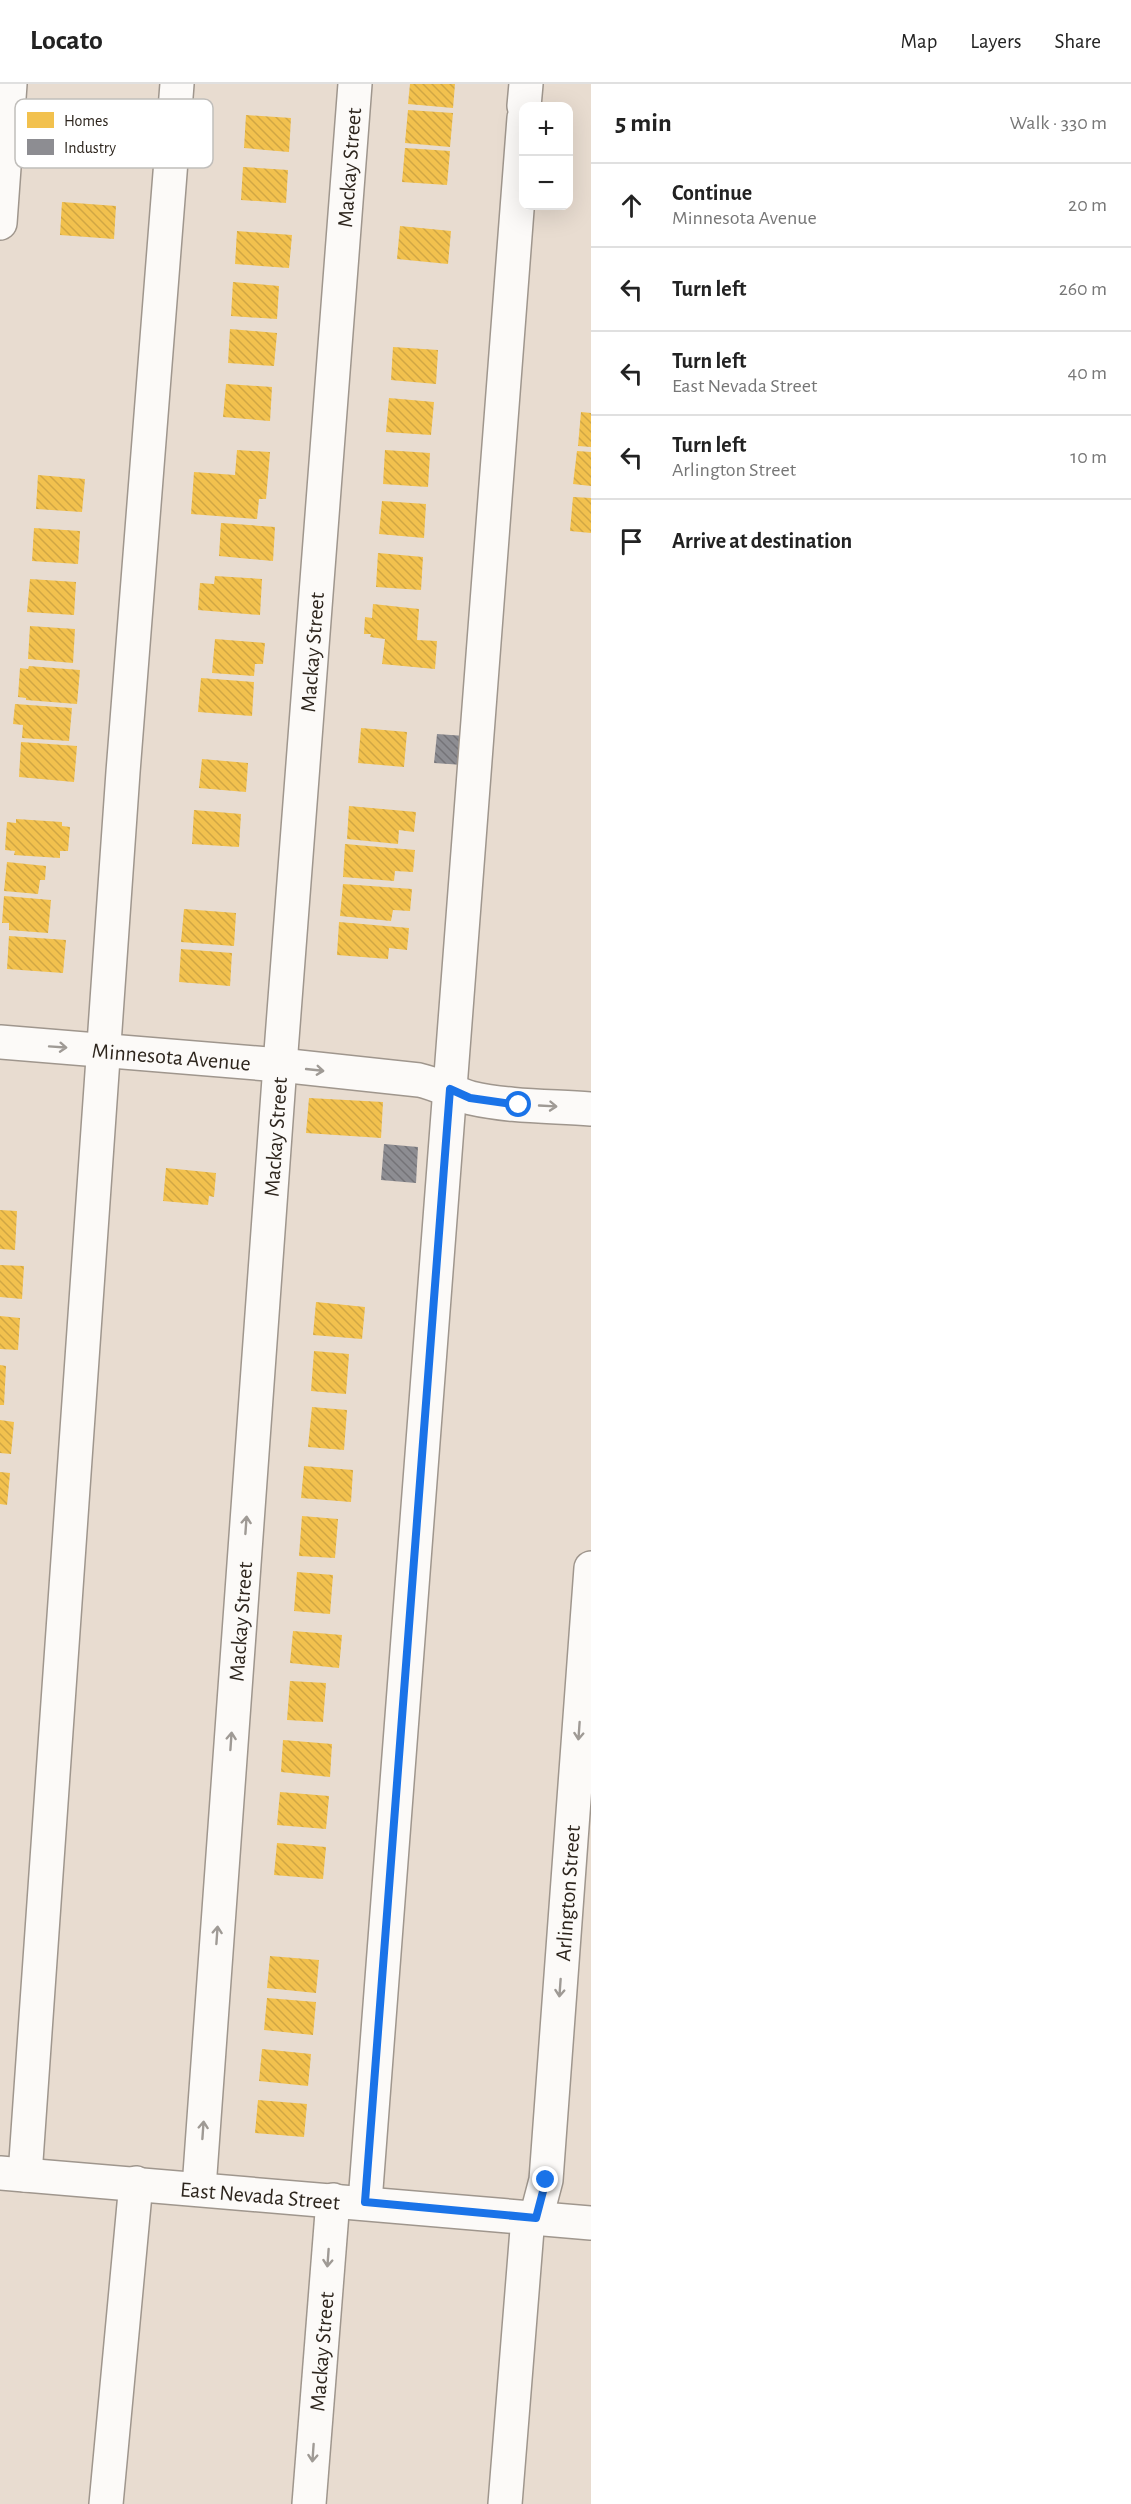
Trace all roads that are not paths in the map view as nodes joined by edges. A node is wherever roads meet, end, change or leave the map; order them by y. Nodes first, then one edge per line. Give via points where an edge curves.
1 (10, 84) edge
2 (177, 84) edge
3 (355, 84) edge
4 (526, 84) edge
5 (176, 99) edge
6 (524, 102) edge
7 (521, 156) edge
8 (171, 168) edge
9 (0, 223) edge
10 (0, 1042) edge
11 (103, 1050) junction
12 (280, 1065) junction
13 (450, 1089) junction
14 (591, 1109) edge
15 (591, 1568) edge
16 (13, 2174) edge
17 (136, 2184) junction
18 (199, 2188) junction
19 (333, 2200) junction
20 (365, 2202) junction
21 (532, 2217) junction
22 (591, 2223) edge
23 (106, 2504) edge
24 (309, 2504) edge
25 (505, 2504) edge

1 - 9 street
2 - 5 street
3 - 12 street, Mackay Street
4 - 6 street
7 - 13 street
8 - 11 street
10 -> 11 street, Minnesota Avenue
11 - 12 street, Minnesota Avenue
11 - 16 street
12 -> 13 street, Minnesota Avenue via 419,1080
18 -> 12 street, Mackay Street
13 -> 14 street, Minnesota Avenue via 470,1098
13 - 20 street
15 -> 21 street, Arlington Street via 546,2180
16 - 17 street, East Nevada Street
17 - 18 street, East Nevada Street
17 - 23 street
18 - 19 street, East Nevada Street
19 - 20 street, East Nevada Street
19 -> 24 street, Mackay Street
20 - 21 street, East Nevada Street
21 - 22 street, East Nevada Street
21 - 25 street, Arlington Street

